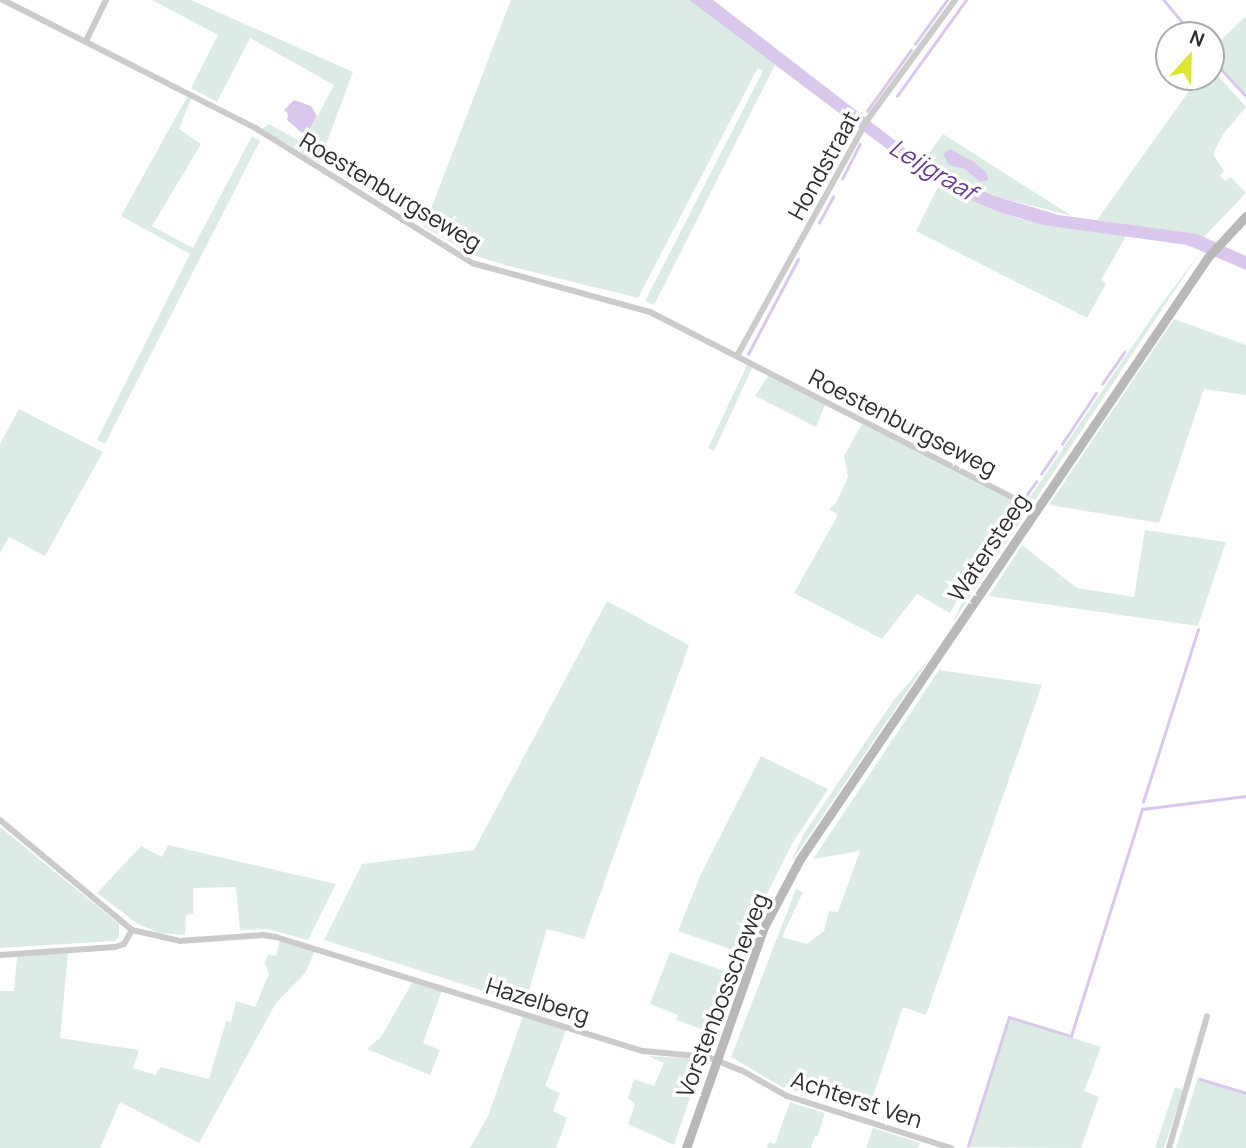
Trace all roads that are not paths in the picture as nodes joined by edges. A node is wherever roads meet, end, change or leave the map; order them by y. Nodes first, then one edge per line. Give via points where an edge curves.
1 (3, 0) edge
2 (106, 0) edge
3 (955, 0) edge
4 (86, 41) junction
5 (1246, 216) edge
6 (737, 356) junction
7 (1037, 510) junction
8 (0, 820) edge
9 (800, 859) joint
10 (132, 930) junction
11 (0, 955) edge
12 (1207, 1016) dead end
13 (717, 1060) junction
14 (686, 1148) edge
15 (951, 1148) edge
16 (1169, 1148) edge

1 - 4 street, Roestenburgseweg
2 - 4 street
3 - 6 street, Hondstraat via 868,119
4 - 6 street, Roestenburgseweg via 257,129 472,263 650,312
5 - 7 street, Watersteeg via 1208,257
6 - 7 street, Roestenburgseweg
7 - 9 street, Watersteeg
8 - 10 street
9 - 13 street, Vorstenbosscheweg via 765,928
10 - 11 street via 124,944 115,947
10 - 13 street, Hazelberg via 180,941 263,935 643,1051
12 - 16 street
13 - 14 street, Vorstenbosscheweg
13 - 15 street, Achterst Ven via 787,1096

